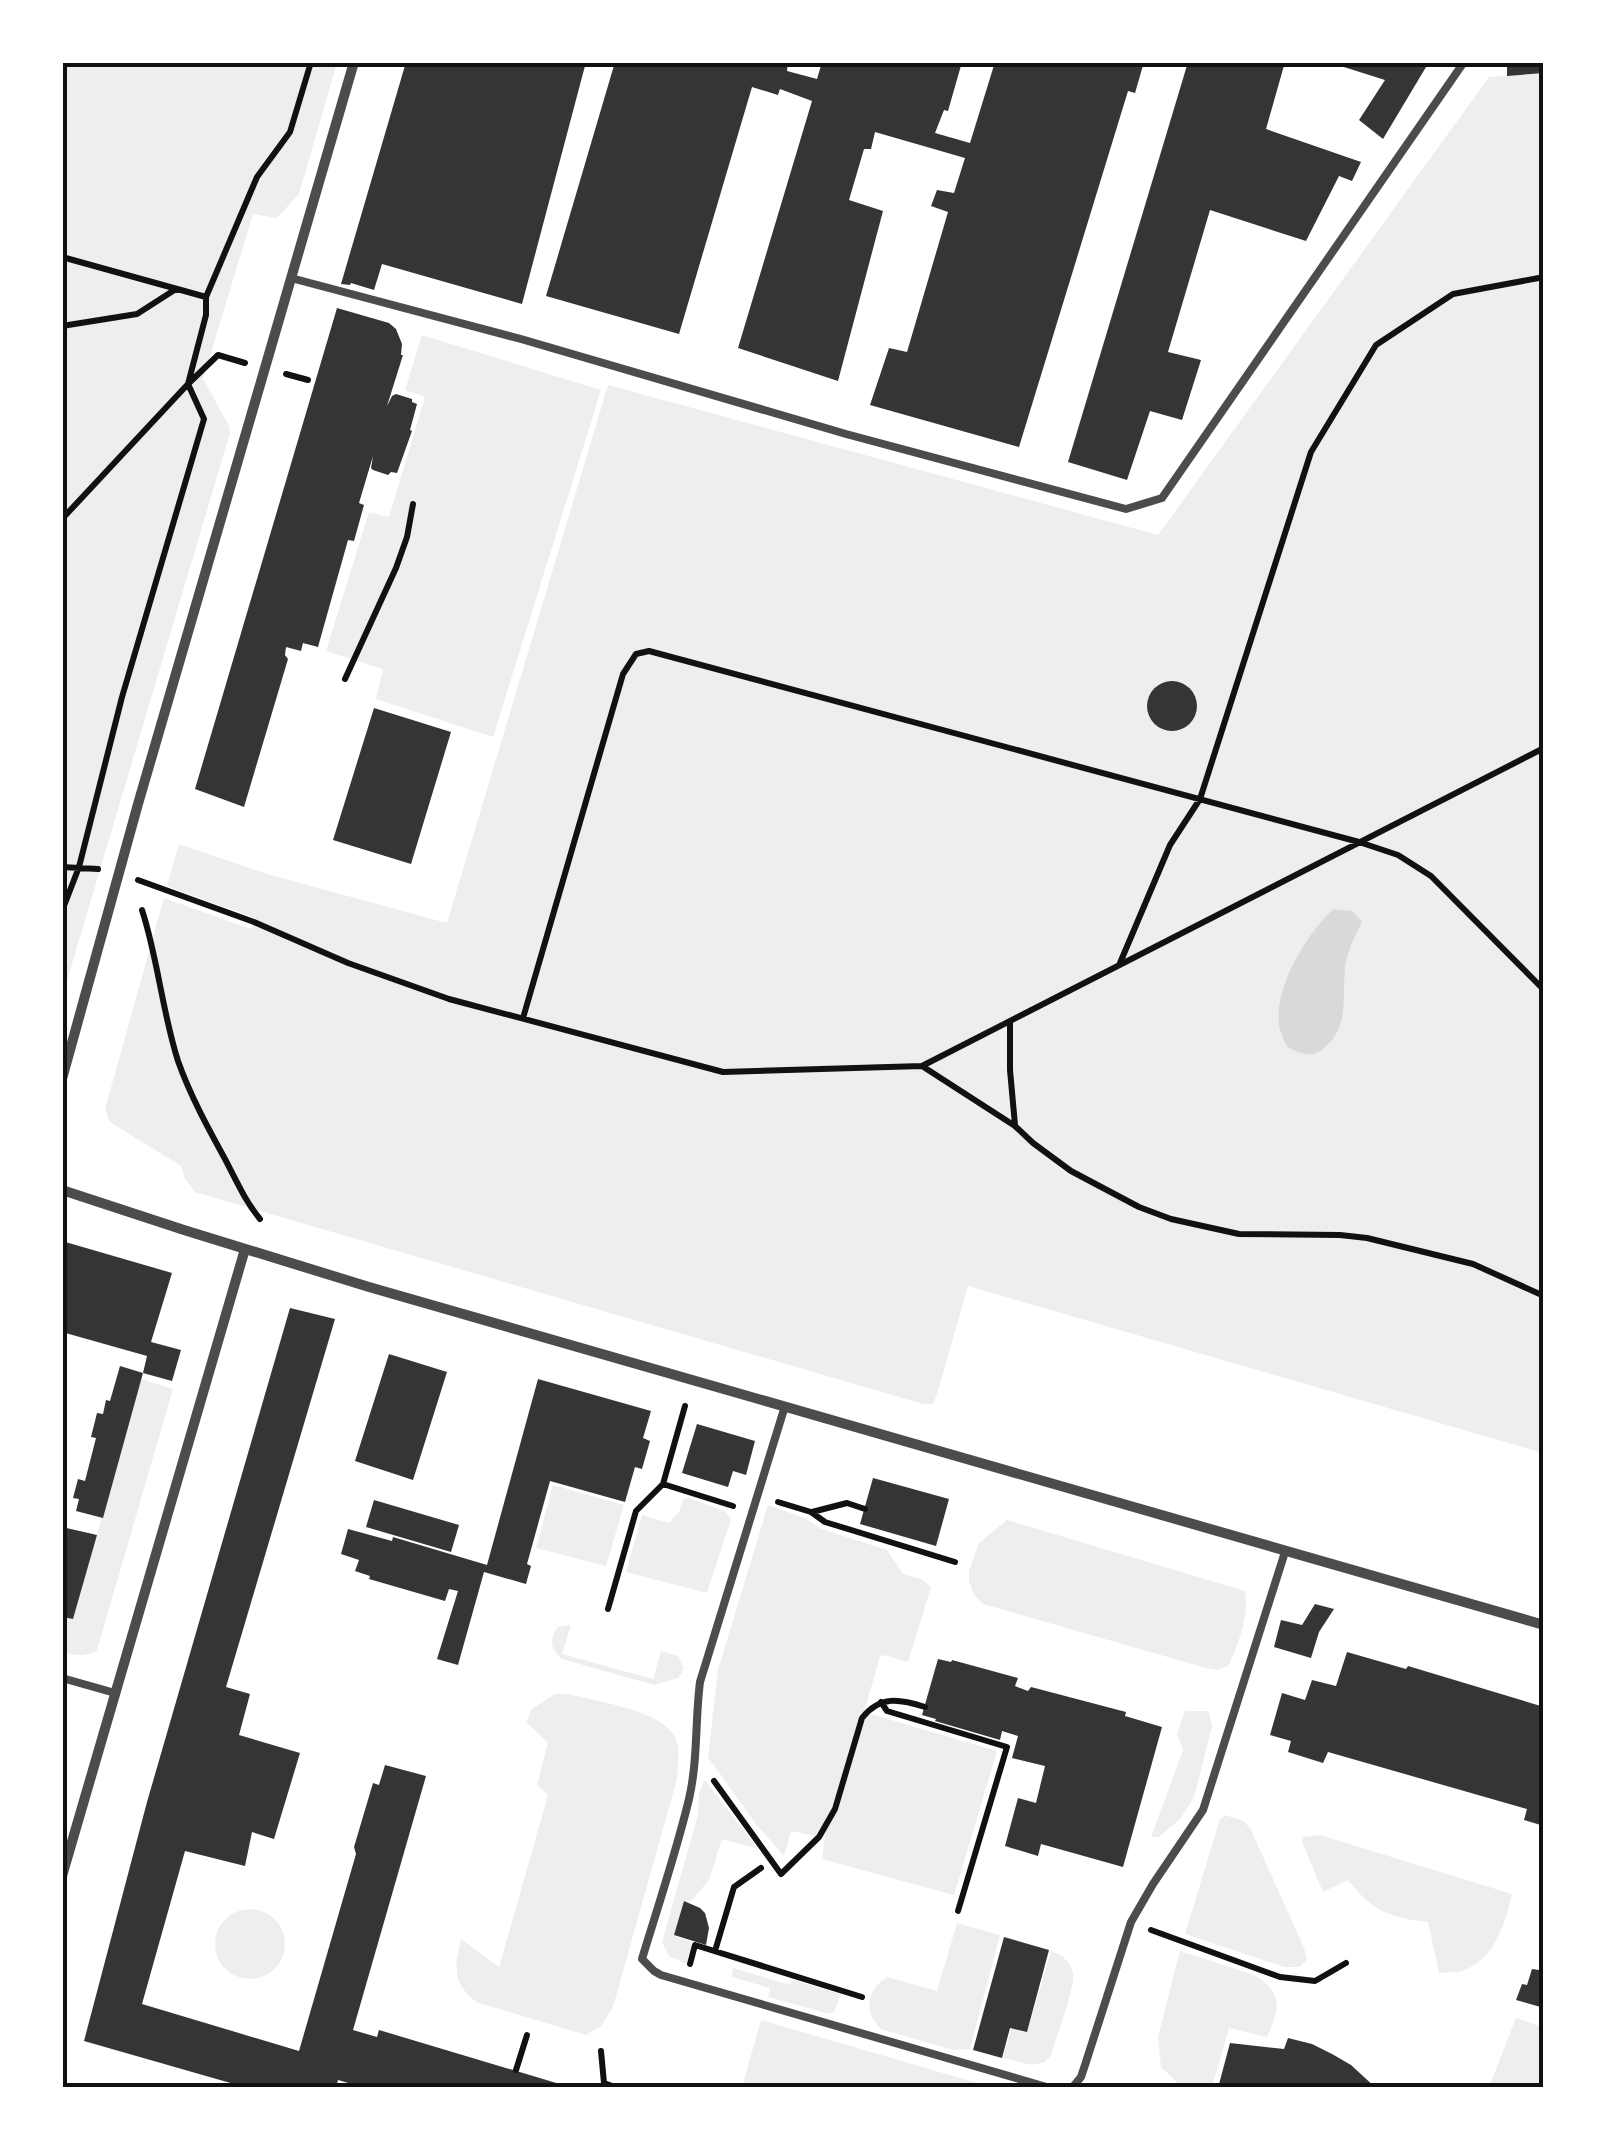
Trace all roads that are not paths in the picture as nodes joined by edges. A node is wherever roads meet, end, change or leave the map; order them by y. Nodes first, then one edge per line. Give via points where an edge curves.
1 (354, 62) edge
2 (1464, 62) edge
3 (291, 278) junction
4 (62, 1079) edge
5 (62, 1190) edge
6 (244, 1250) junction
7 (786, 1406) junction
8 (1286, 1552) junction
9 (1544, 1625) edge
10 (62, 1678) edge
11 (115, 1693) junction
12 (62, 1876) edge
13 (1050, 2088) edge
14 (1072, 2088) edge

1 - 3 street
2 - 3 lane via 1162,498 1126,509
3 - 4 street
5 - 6 street
6 - 7 street
6 - 11 street
7 - 8 street
7 - 13 lane via 700,1682 689,1798 642,1958 654,1971 686,1982
8 - 9 street
8 - 14 lane via 1203,1810 1131,1922
10 - 11 lane
11 - 12 street

